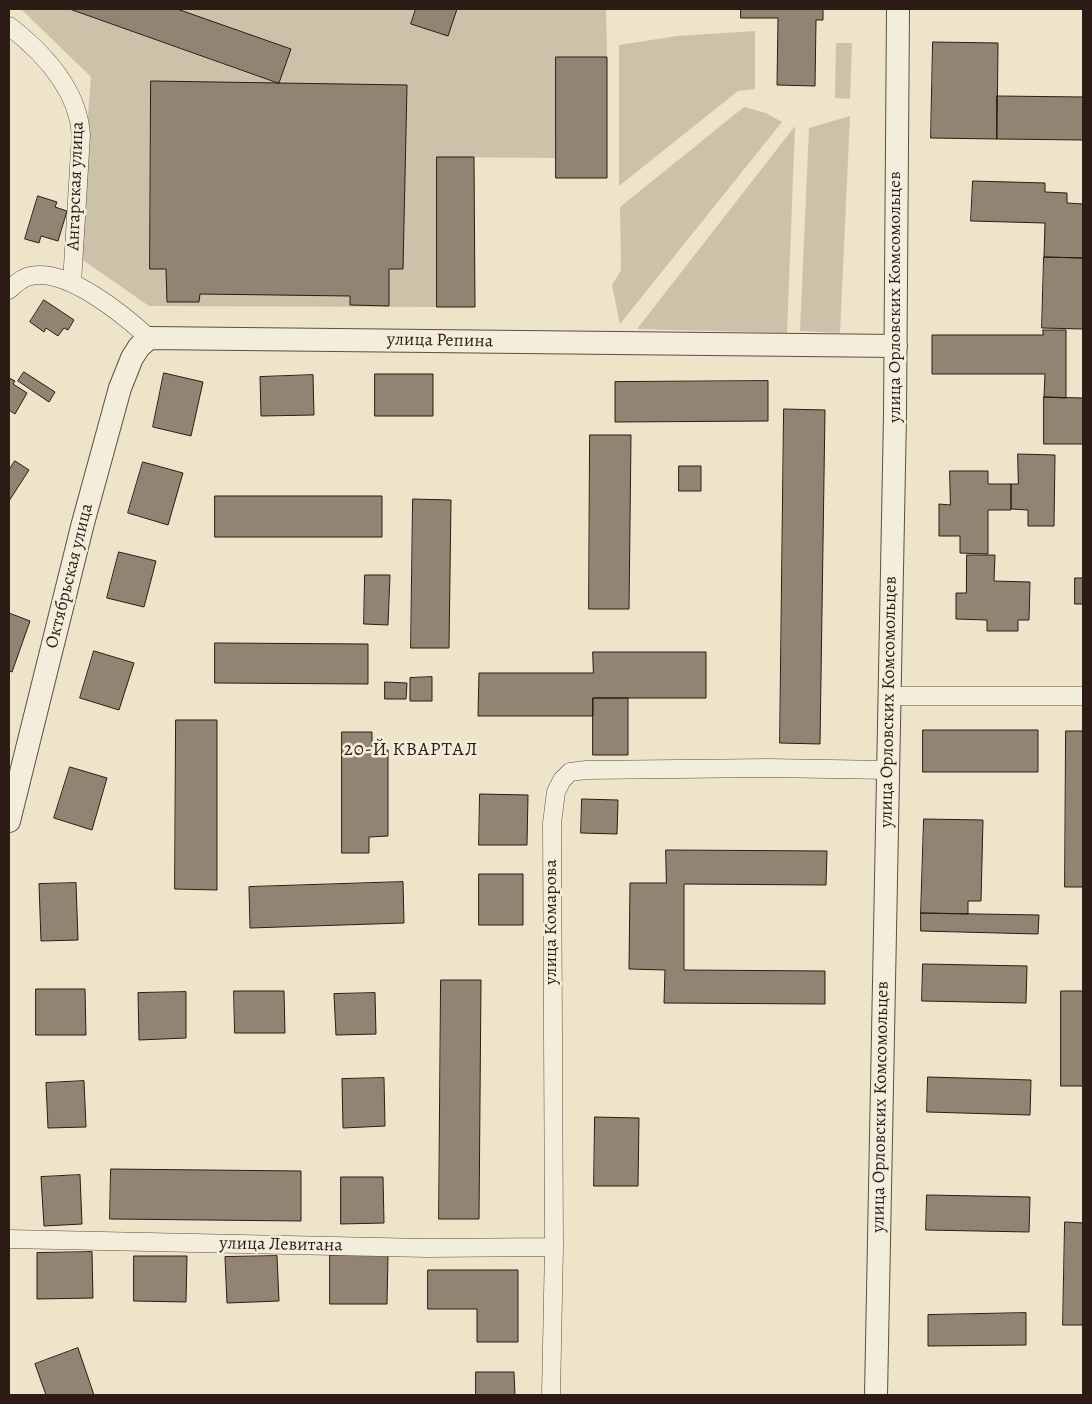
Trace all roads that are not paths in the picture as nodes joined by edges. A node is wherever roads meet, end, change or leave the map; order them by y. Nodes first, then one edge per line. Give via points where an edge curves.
1 (898, 9) edge
2 (9, 26) edge
3 (72, 283) junction
4 (9, 290) edge
5 (149, 338) junction
6 (896, 346) junction
7 (889, 696) junction
8 (1083, 696) edge
9 (889, 770) junction
10 (9, 821) edge
11 (9, 1239) edge
12 (554, 1247) junction
13 (551, 1395) edge
14 (876, 1395) edge

1 - 6 street, улица Орловских Комсомольцев
2 - 3 street, Ангарская улица via 52,66 72,96 78,113 81,135
3 - 4 street via 59,278 31,276
3 - 5 street via 119,311
5 - 6 street, улица Репина
5 - 10 street, Октябрьская улица via 132,358 120,388
6 - 7 street, улица Орловских Комсомольцев
7 - 8 street
7 - 9 street, улица Орловских Комсомольцев
9 - 12 street, улица Комарова via 586,770 570,772 562,780 554,803 552,868
9 - 14 street, улица Орловских Комсомольцев
11 - 12 street, улица Левитана via 417,1248
12 - 13 street, улица Комарова

